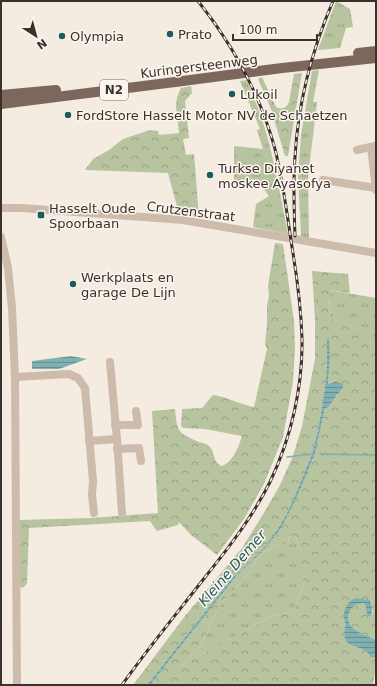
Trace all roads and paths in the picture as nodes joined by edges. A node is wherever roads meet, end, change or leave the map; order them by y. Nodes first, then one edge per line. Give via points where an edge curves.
1 (376, 51) edge
2 (376, 58) edge
3 (1, 95) edge
4 (1, 104) edge
5 (374, 146) edge
6 (357, 150) dead end
7 (323, 180) dead end
8 (376, 189) edge
9 (1, 208) edge
10 (1, 237) edge
11 (376, 253) edge
12 (110, 362) dead end
13 (15, 377) junction
14 (136, 412) dead end
15 (115, 425) junction
16 (117, 438) junction
17 (89, 441) junction
18 (117, 450) junction
19 (140, 461) dead end
20 (94, 513) dead end
21 (122, 513) dead end
22 (17, 685) edge

1 - 3 main road, Kuringersteenweg / N2 via 67,90
2 - 4 main road, Kuringersteenweg / N2
5 - 6 street
5 - 8 street
7 - 8 street
9 - 11 street, Crutzenstraat via 183,220
10 - 13 street via 8,268
12 - 15 street
13 - 17 street via 69,374 78,378 85,388
13 - 22 street
14 - 15 street via 138,424
15 - 16 street
16 - 17 street
16 - 18 street
17 - 20 street
18 - 19 street via 139,448
18 - 21 street

